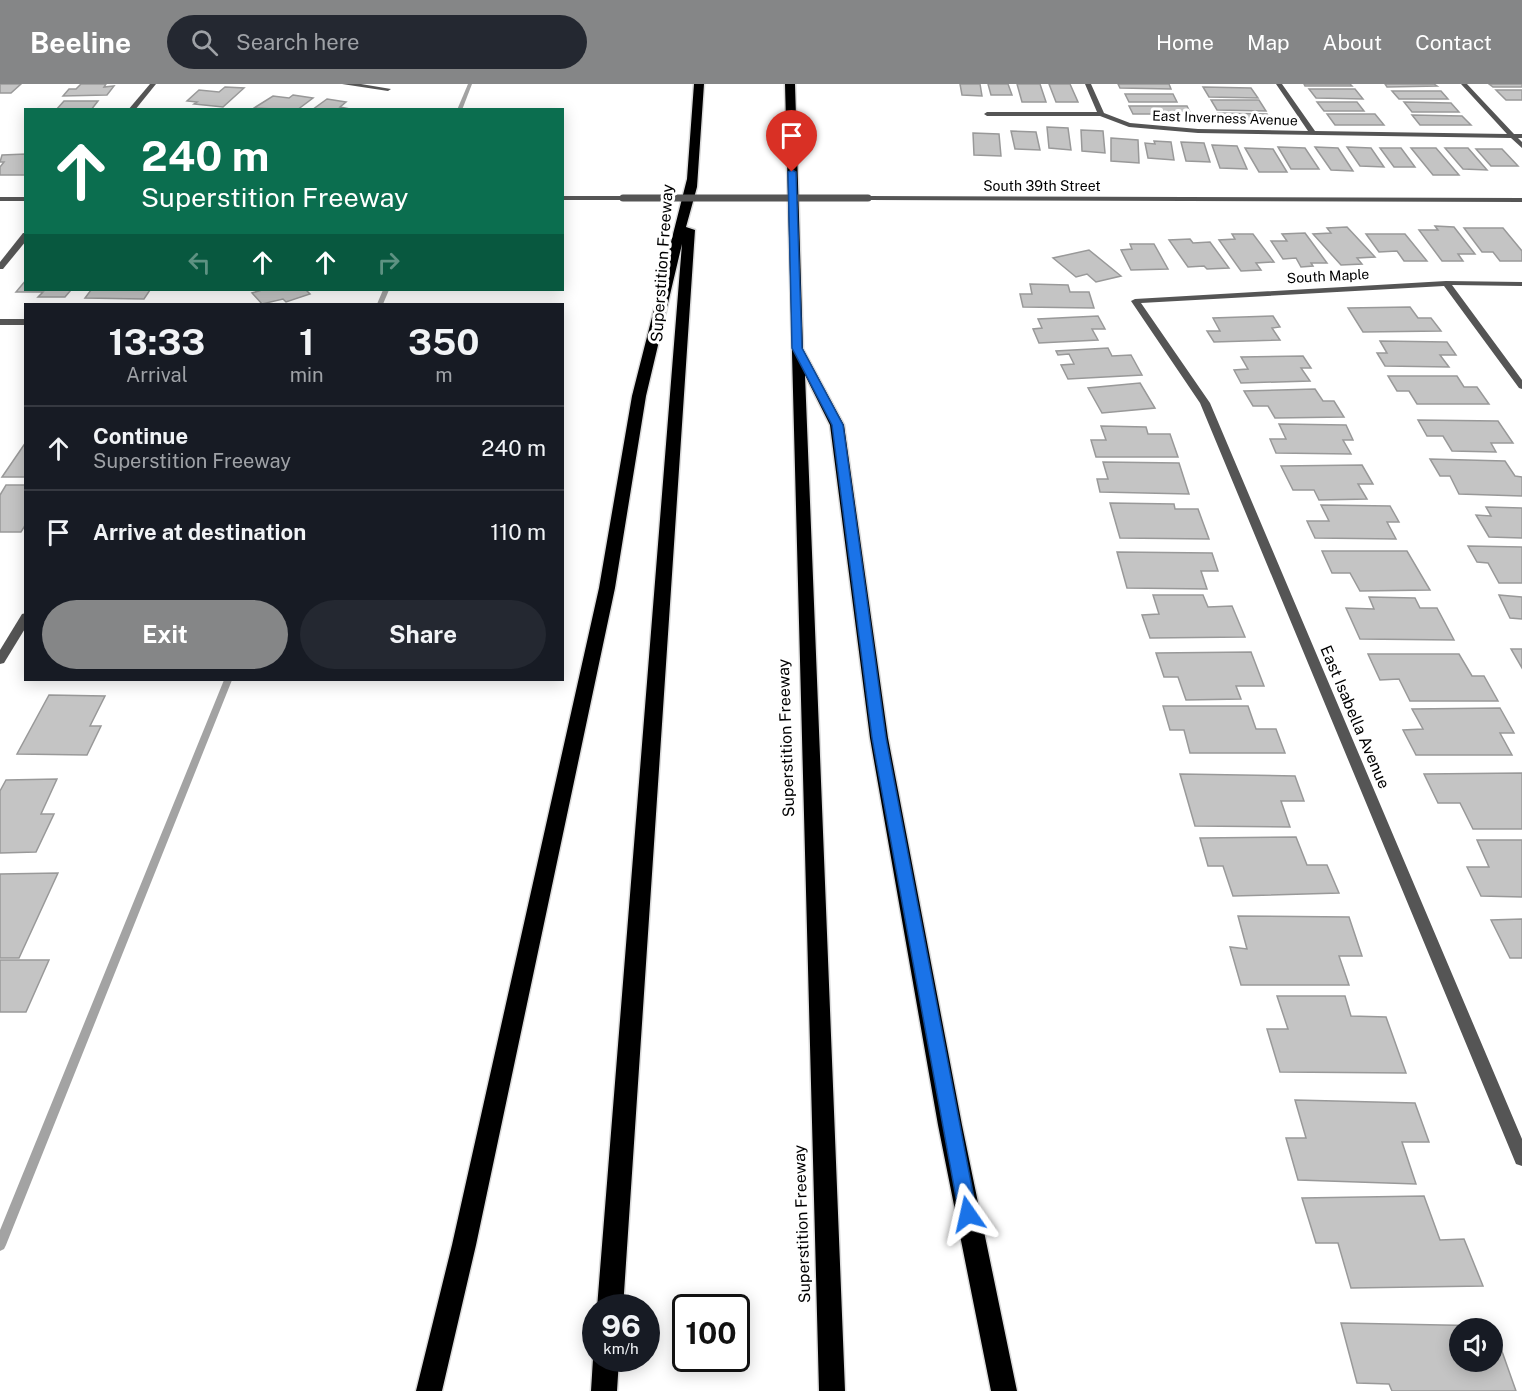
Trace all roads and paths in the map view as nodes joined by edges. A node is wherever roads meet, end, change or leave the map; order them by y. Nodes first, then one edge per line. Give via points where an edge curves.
1 (153, 84) edge
2 (345, 84) edge
3 (699, 84) edge
4 (790, 84) edge
5 (1088, 84) edge
6 (1279, 84) edge
7 (1464, 84) edge
8 (388, 89) dead end
9 (134, 108) edge
10 (987, 114) dead end
11 (1101, 114) junction
12 (1313, 133) junction
13 (1512, 135) junction
14 (1522, 136) edge
15 (1522, 146) edge
16 (693, 177) junction
17 (564, 198) edge
18 (0, 199) edge
19 (24, 199) edge
20 (1522, 200) edge
21 (24, 237) edge
22 (0, 267) edge
23 (1446, 283) junction
24 (1522, 284) edge
25 (1135, 301) joint
26 (0, 322) edge
27 (24, 322) edge
28 (797, 348) junction
29 (1522, 386) edge
30 (24, 620) edge
31 (0, 660) edge
32 (1522, 1158) edge
33 (611, 1294) edge
34 (605, 1372) edge
35 (429, 1391) edge
36 (604, 1391) edge
37 (832, 1391) edge
38 (1004, 1391) edge

1 - 9 street
2 - 8 street
3 - 16 highway, Superstition Freeway
4 - 28 highway, Superstition Freeway
5 - 11 street
6 - 12 street, East Inverness Avenue
7 - 13 street
10 - 11 street, East Inverness Avenue
11 - 12 street, East Inverness Avenue via 1129,125 1198,132
12 - 13 street, East Inverness Avenue
13 - 14 street, East Inverness Avenue
13 - 15 street
16 - 33 highway, Superstition Freeway
16 - 35 highway via 639,396 607,588
17 - 20 street, South 39th Street, bridge
18 - 19 street
21 - 22 street
23 - 24 street, South Maple
23 - 25 street, South Maple
23 - 29 street
25 - 32 street, East Isabella Avenue via 1205,403
26 - 27 street
28 - 37 highway, Superstition Freeway
28 - 38 highway via 837,425 879,738 950,1125
30 - 31 street
34 - 36 highway

